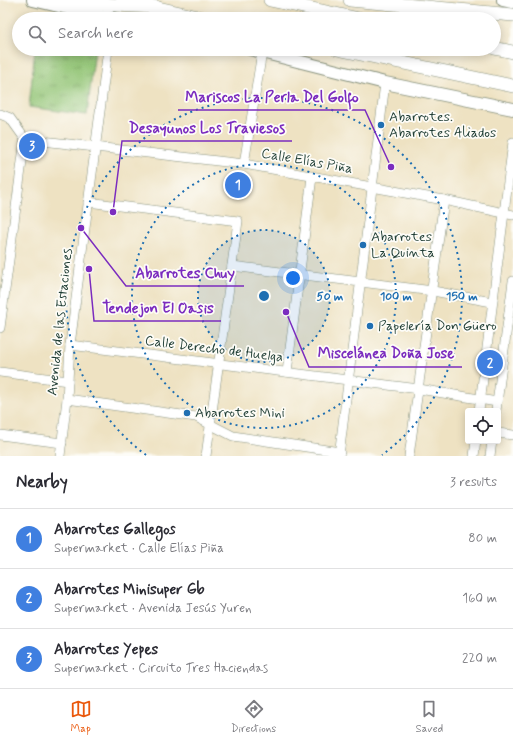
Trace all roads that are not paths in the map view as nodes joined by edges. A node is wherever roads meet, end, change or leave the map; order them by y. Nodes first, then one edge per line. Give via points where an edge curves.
1 (33, 0) edge
2 (124, 0) edge
3 (271, 0) edge
4 (350, 0) edge
5 (503, 0) edge
6 (513, 2) edge
7 (54, 4) junction
8 (156, 8) junction
9 (85, 12) edge
10 (175, 12) edge
11 (327, 12) edge
12 (480, 12) edge
13 (501, 14) edge
14 (513, 15) edge
15 (501, 49) edge
16 (513, 52) edge
17 (107, 56) edge
18 (255, 56) edge
19 (279, 56) edge
20 (370, 56) edge
21 (385, 83) junction
22 (513, 86) edge
23 (448, 96) junction
24 (429, 102) dead end
25 (513, 109) edge
26 (0, 114) edge
27 (25, 139) junction
28 (513, 142) edge
29 (95, 147) junction
30 (244, 164) junction
31 (312, 177) junction
32 (372, 186) junction
33 (444, 200) junction
34 (88, 202) junction
35 (503, 212) junction
36 (513, 215) edge
37 (232, 266) junction
38 (3, 271) edge
39 (300, 274) junction
40 (513, 281) edge
41 (361, 282) junction
42 (432, 291) junction
43 (492, 302) junction
44 (0, 328) edge
45 (70, 345) junction
46 (218, 364) junction
47 (0, 372) edge
48 (287, 372) junction
49 (68, 380) junction
50 (350, 380) junction
51 (419, 389) junction
52 (67, 399) junction
53 (481, 399) junction
54 (497, 406) edge
55 (480, 408) edge
56 (210, 424) junction
57 (501, 433) edge
58 (0, 435) edge
59 (513, 435) edge
60 (62, 443) junction
61 (476, 444) edge
62 (492, 444) edge
63 (339, 454) edge
64 (60, 456) edge
65 (206, 456) edge
66 (410, 456) edge
67 (474, 456) edge
68 (490, 456) edge

1 - 7 main road
2 - 8 highway
3 - 11 highway
4 - 12 highway
5 - 6 main road
7 - 8 highway
7 - 9 main road
8 - 10 highway
13 - 14 highway
15 - 16 highway
17 - 29 street, Avenida de las Estaciones
18 - 30 street
19 - 21 main road
20 - 22 highway
21 - 23 main road
21 - 32 street
23 - 24 main road
23 - 25 main road
26 - 27 street via 10,118
27 - 29 street, Calle Elías Piña
27 - 38 street
28 - 35 street
29 - 30 street, Calle Elías Piña
29 - 34 street, Avenida de las Estaciones
30 - 31 street, Calle Elías Piña
31 - 32 street, Calle Elías Piña
31 - 39 street
32 - 33 street, Calle Elías Piña
32 - 41 street
33 - 35 street, Calle Elías Piña
33 - 42 street
34 - 37 street via 238,221
34 - 45 street, Avenida de las Estaciones
35 - 36 street, Calle Elías Piña
35 - 43 street
37 - 39 street
37 - 46 street
38 - 44 street
39 - 41 street
39 - 48 street
40 - 54 street
41 - 42 street
41 - 50 street
42 - 43 street
42 - 51 street
43 - 53 street
45 - 46 street, Calle Derecho de Huelga
45 - 49 street, Avenida de las Estaciones
46 - 48 street, Calle Derecho de Huelga
46 - 56 street
47 - 49 street
48 - 50 street, Calle Derecho de Huelga
49 - 52 street, Avenida de las Estaciones
50 - 51 street, Calle Derecho de Huelga
50 - 63 street
51 - 53 street, Calle Derecho de Huelga
51 - 66 street
52 - 56 street via 189,416
52 - 60 street, Avenida de las Estaciones
53 - 54 street, Calle Derecho de Huelga
53 - 55 street
56 - 63 street via 233,436
56 - 65 street
57 - 59 street
58 - 60 street
60 - 64 street, Avenida de las Estaciones
61 - 67 street
62 - 68 street

